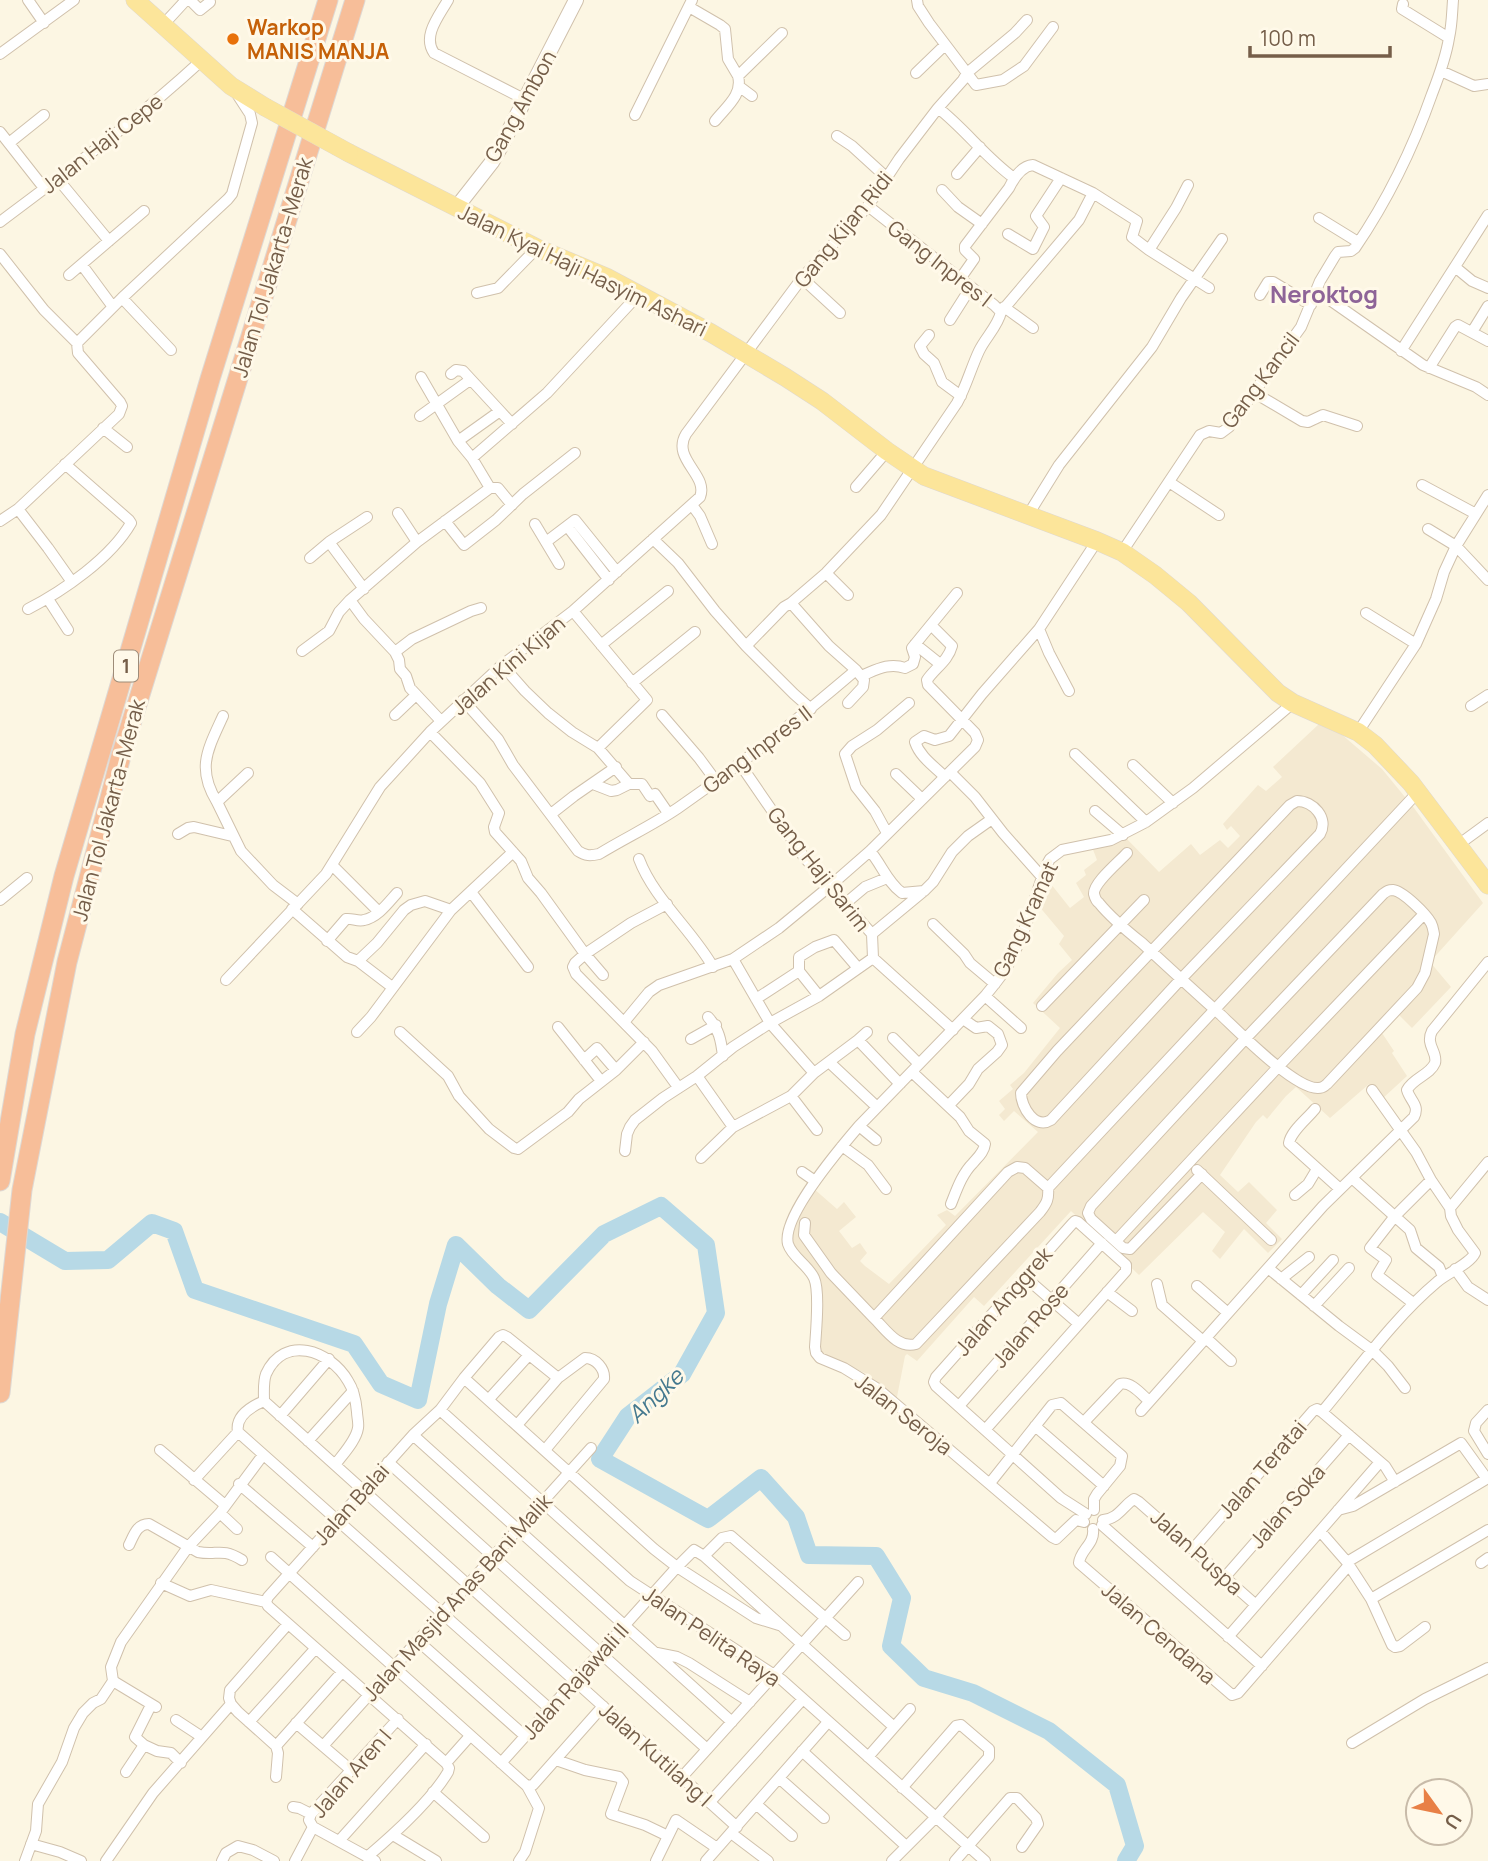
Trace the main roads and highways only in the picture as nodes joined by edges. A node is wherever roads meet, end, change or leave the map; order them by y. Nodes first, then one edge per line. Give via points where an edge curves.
1 (135, 0) edge
2 (328, 0) edge
3 (355, 0) edge
4 (1488, 885) edge
5 (0, 1181) edge
6 (0, 1394) edge

1 - 4 main road, Jalan Kyai Haji Hasyim Ashari, bridge via 231,86 265,107 456,208 639,294 747,354 822,401 912,470 1122,552 1189,603 1266,682 1293,703 1358,732 1389,757
2 - 5 highway, Jalan Tol Jakarta–Merak / 1 via 210,379 64,876 25,1034
3 - 6 highway, Jalan Tol Jakarta–Merak / 1 via 121,756 67,962 22,1190

